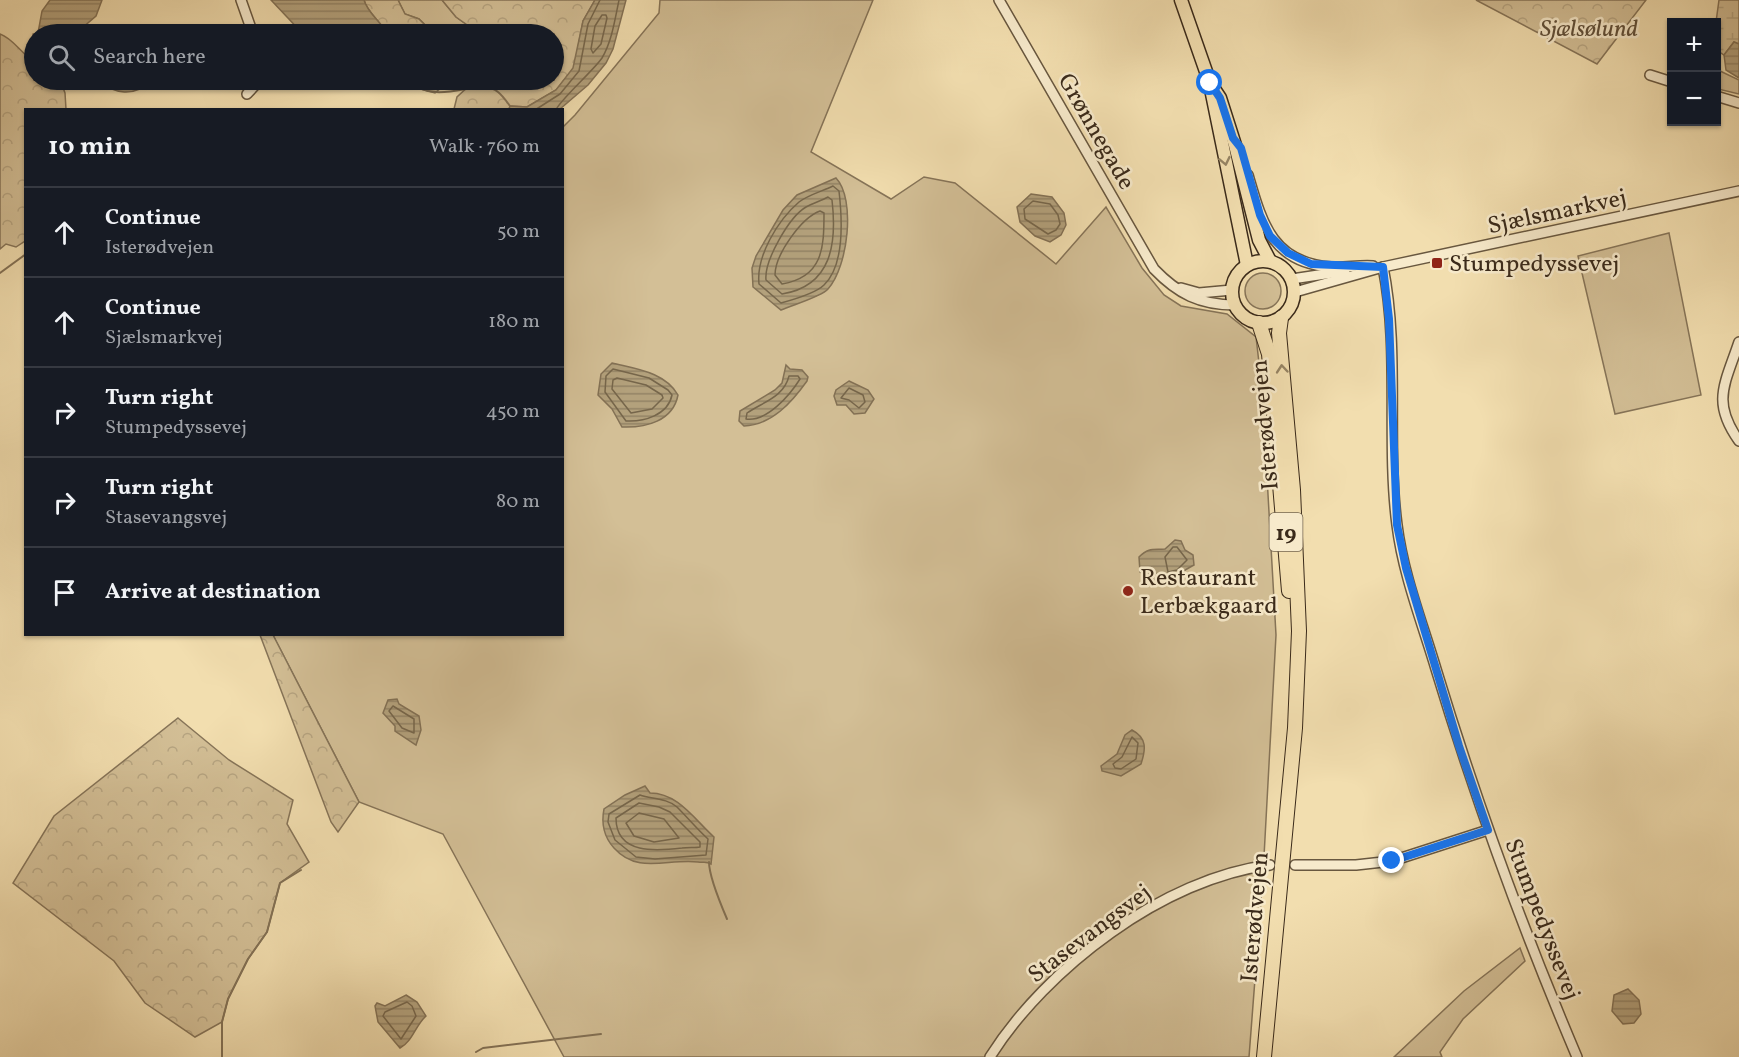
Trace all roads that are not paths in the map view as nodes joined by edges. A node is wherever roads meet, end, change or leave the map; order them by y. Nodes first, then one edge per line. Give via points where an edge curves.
1 (241, 0) edge
2 (999, 0) edge
3 (1181, 0) edge
4 (249, 24) edge
5 (1650, 75) dead end
6 (1667, 81) edge
7 (1210, 83) junction
8 (251, 90) edge
9 (247, 94) dead end
10 (1721, 98) edge
11 (1739, 103) edge
12 (1233, 138) junction
13 (1739, 191) edge
14 (1270, 261) junction
15 (1247, 264) junction
16 (1378, 267) junction
17 (1164, 279) junction
18 (1292, 279) junction
19 (1232, 290) junction
20 (1295, 292) junction
21 (1235, 305) junction
22 (1281, 318) junction
23 (1259, 323) junction
24 (1739, 342) edge
25 (1739, 440) edge
26 (1292, 744) junction
27 (1488, 830) junction
28 (1270, 865) dead end
29 (1295, 865) dead end
30 (990, 1057) edge
31 (1264, 1057) edge
32 (1576, 1057) edge

1 - 4 street
2 - 17 street, Grønnegade via 1142,252
3 - 7 main road
5 - 6 street
7 - 12 main road via 1220,98
7 -> 15 main road
8 - 9 street
10 - 11 street
12 - 14 main road via 1259,240
12 - 16 street, Sjælsmarkvej via 1241,148 1260,215 1277,244 1311,264
13 - 16 street, Sjælsmarkvej
14 - 15 main road
14 - 18 main road via 1280,265
15 - 19 main road
16 - 18 street, Sjælsmarkvej
16 - 20 street, Sjælsmarkvej
16 - 27 street, Stumpedyssevej via 1389,319 1397,525 1459,746
17 - 19 street, Grønnegade via 1199,293
17 - 21 street, Grønnegade via 1197,300
18 - 20 main road
19 - 21 main road
20 - 22 main road, 19 via 1292,304
21 - 23 main road via 1246,318
22 - 23 main road
26 -> 22 highway, Isterødvejen / 19 via 1298,577
23 - 26 highway, Isterødvejen / 19 via 1269,354 1287,551
24 - 25 street via 1722,392 1724,418
26 - 31 highway, Isterødvejen / 19
27 - 29 street via 1392,861
27 - 32 street, Stumpedyssevej
28 - 30 street, Stasevangsvej via 1239,869 1170,896 1113,933 1047,985 1010,1024

